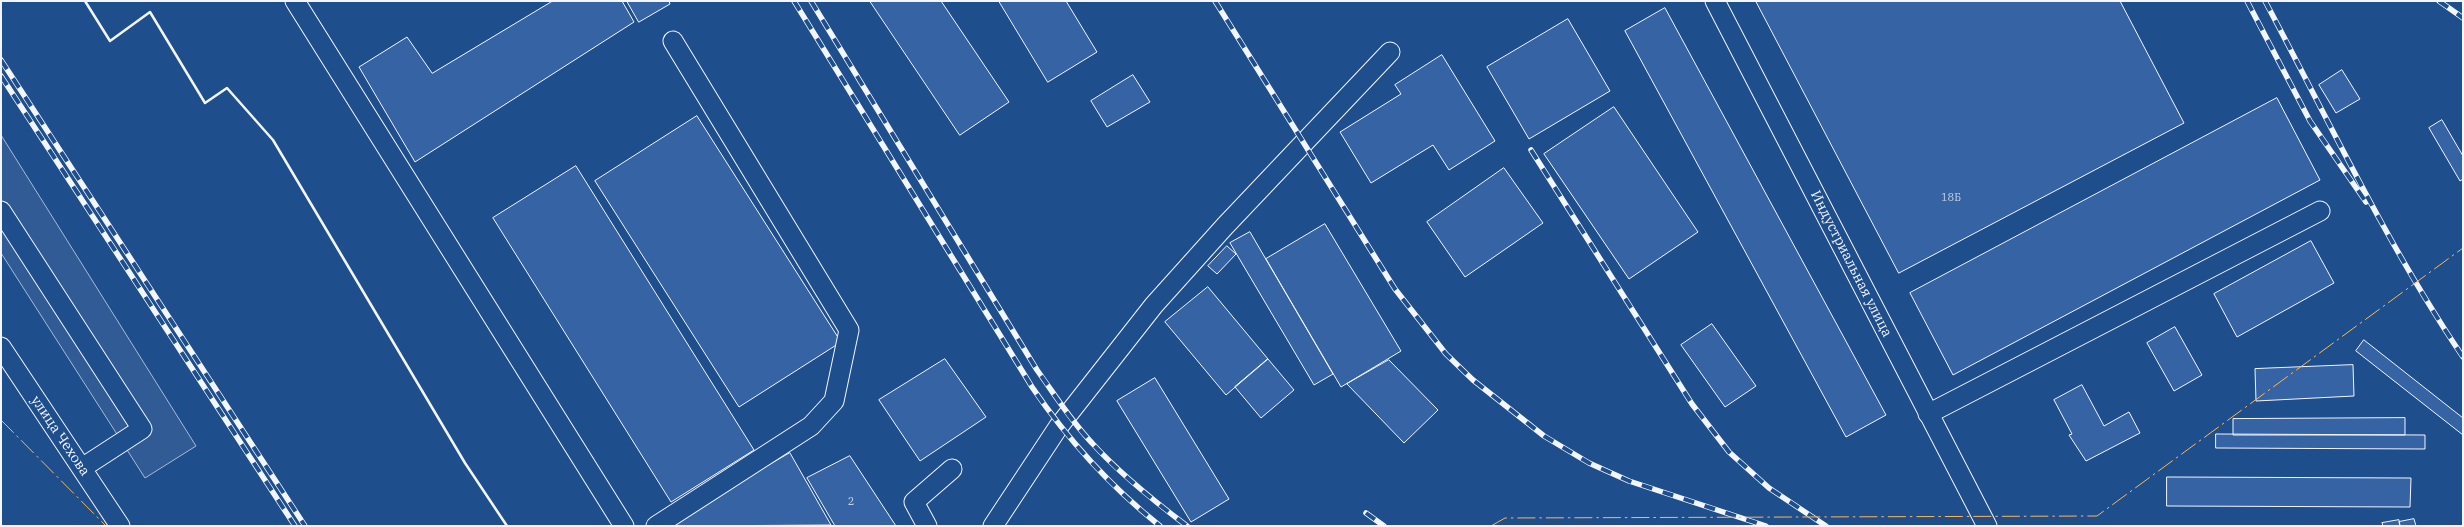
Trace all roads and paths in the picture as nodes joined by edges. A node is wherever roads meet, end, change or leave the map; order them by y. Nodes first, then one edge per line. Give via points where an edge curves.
1 (295, 1) edge
2 (1715, 1) edge
3 (673, 41) dead end
4 (1390, 52) dead end
5 (2320, 211) dead end
6 (1, 212) edge
7 (1, 347) edge
8 (8, 372) edge
9 (1928, 414) junction
10 (82, 468) junction
11 (952, 469) dead end
12 (120, 526) edge
13 (624, 526) edge
14 (656, 526) edge
15 (927, 526) edge
16 (992, 526) edge
17 (1987, 526) edge

1 - 13 street
2 - 9 street, Индустриальная улица
3 - 14 street via 849,330 834,401 811,426
4 - 16 street via 1154,305 1055,432
5 - 9 street
6 - 10 street via 142,428
7 - 8 street, улица Чехова
8 - 10 street, улица Чехова
9 - 17 street, Индустриальная улица
10 - 12 street, улица Чехова
11 - 15 street via 914,502

